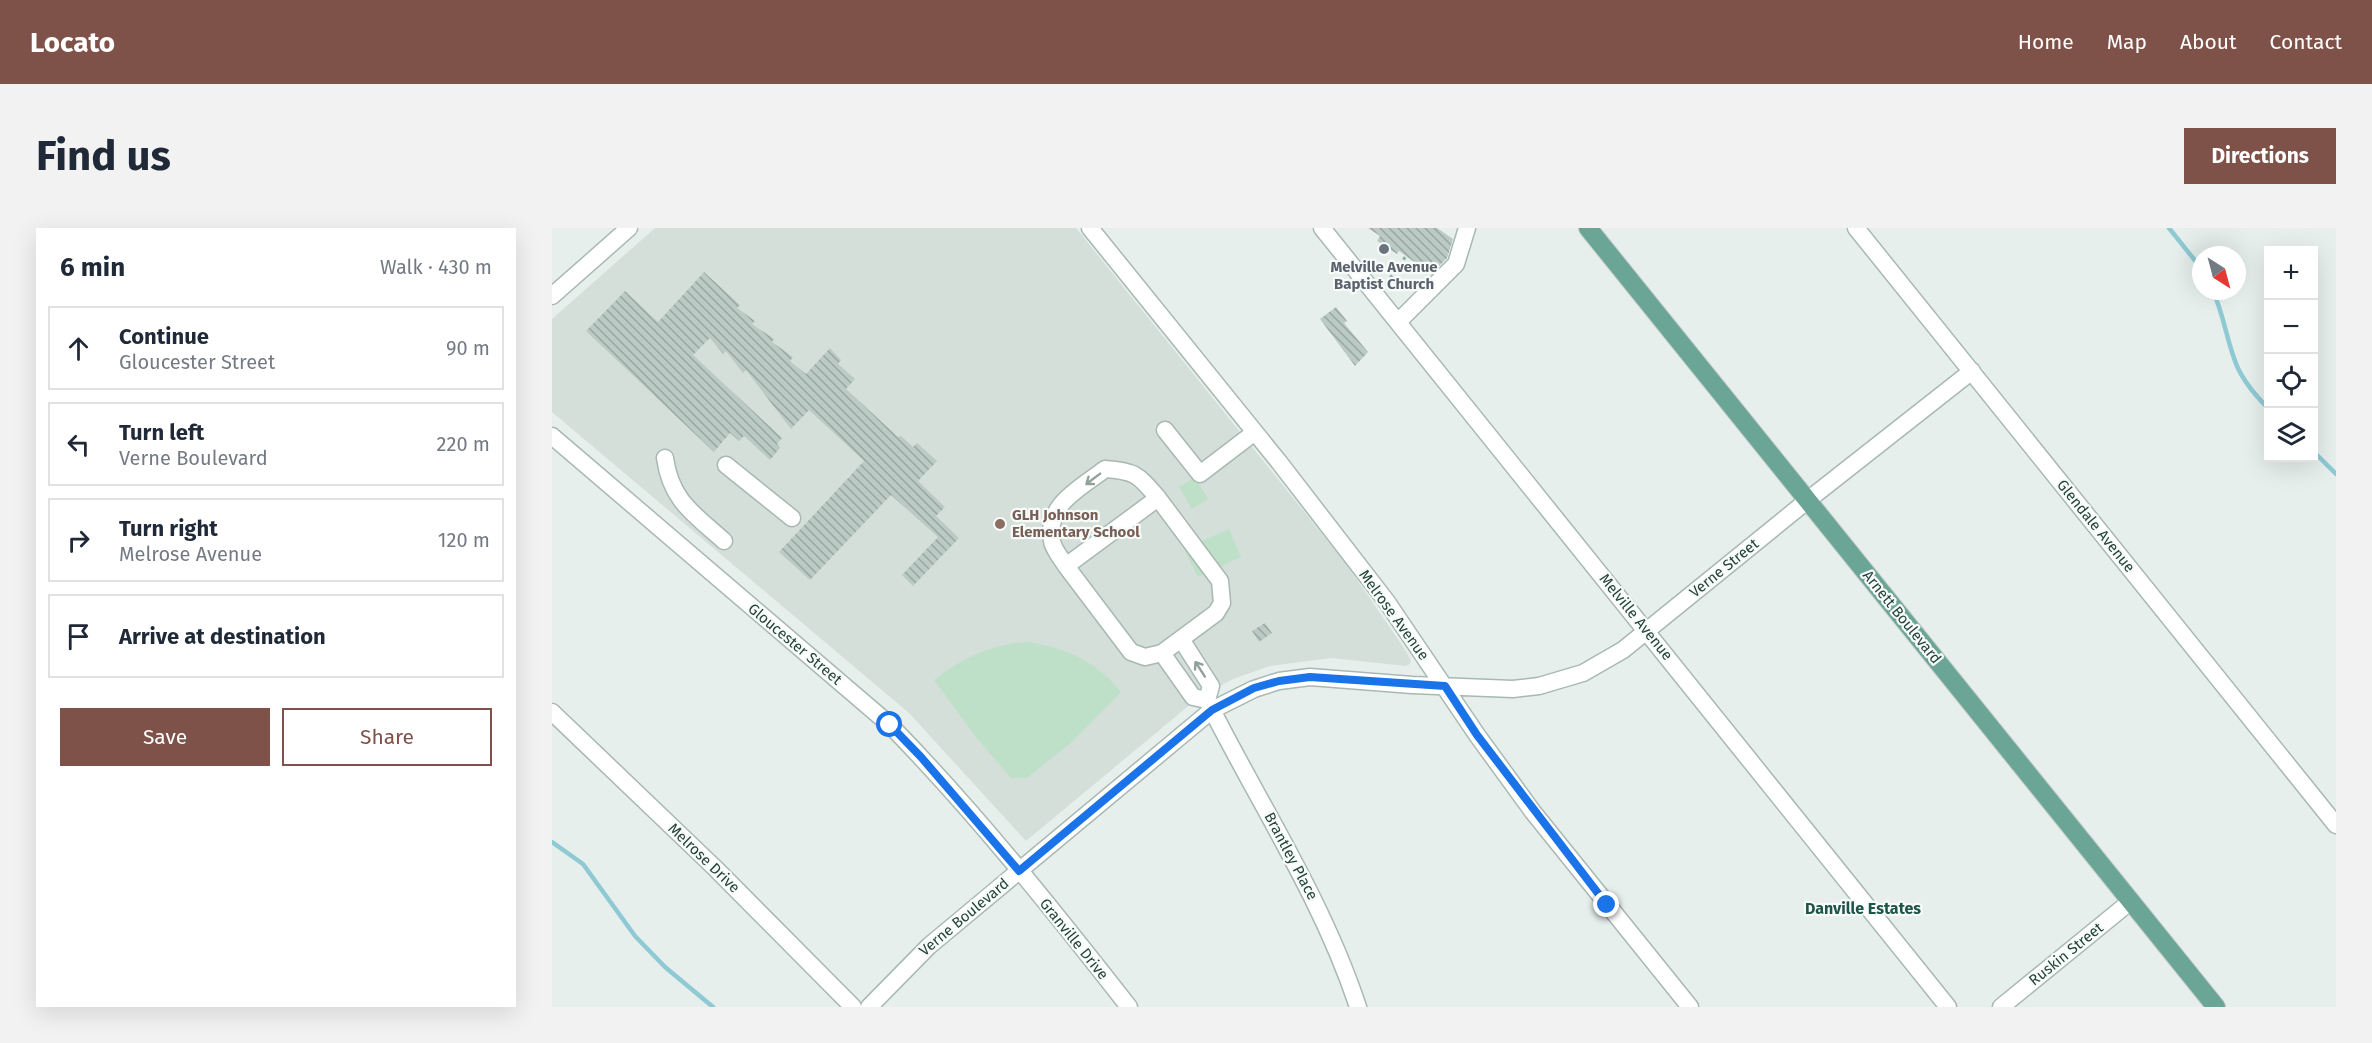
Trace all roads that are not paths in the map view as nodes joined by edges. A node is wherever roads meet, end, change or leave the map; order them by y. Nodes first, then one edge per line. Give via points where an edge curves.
1 (629, 228) edge
2 (1090, 228) edge
3 (1322, 228) edge
4 (1467, 228) edge
5 (1588, 228) edge
6 (1856, 228) edge
7 (552, 296) edge
8 (1398, 322) junction
9 (1972, 371) junction
10 (1165, 430) dead end
11 (1255, 432) junction
12 (552, 436) edge
13 (665, 458) dead end
14 (726, 465) dead end
15 (1158, 498) junction
16 (1808, 500) junction
17 (792, 518) dead end
18 (724, 541) dead end
19 (1066, 566) junction
20 (1646, 630) junction
21 (1181, 639) junction
22 (1162, 653) junction
23 (1445, 686) junction
24 (1210, 705) junction
25 (552, 712) edge
26 (2336, 825) edge
27 (1019, 871) junction
28 (2131, 901) junction
29 (853, 1007) edge
30 (869, 1007) edge
31 (1129, 1007) edge
32 (1358, 1007) edge
33 (1690, 1007) edge
34 (1948, 1007) edge
35 (2001, 1007) edge
36 (2216, 1007) edge

1 - 7 street
2 - 11 street, Melrose Avenue
3 - 8 street, Melville Avenue
4 - 8 street via 1456,264
5 - 16 main road, Arnett Boulevard
6 - 9 street, Glendale Avenue
8 - 20 street, Melville Avenue
9 - 16 street, Verne Street
9 - 26 street, Glendale Avenue
10 - 11 street via 1200,474
11 - 23 street, Melrose Avenue via 1387,602
12 - 27 street, Gloucester Street via 890,725
13 - 18 street via 668,479 686,507
14 - 17 street
15 - 19 street
15 -> 19 street via 1139,476 1106,469 1058,505 1052,543
15 - 21 street via 1220,581 1222,591 1222,603 1216,613
16 - 20 street, Verne Street
16 - 28 main road, Arnett Boulevard
19 - 22 street via 1131,652 1145,657
20 - 23 street, Verne Street via 1606,661 1564,680 1513,689
20 - 34 street, Melville Avenue
21 - 22 street
24 -> 21 street via 1211,686
22 - 24 street via 1193,696
23 - 24 street, Verne Boulevard via 1310,677 1279,681
23 - 33 street, Melrose Avenue via 1533,812
24 - 27 street, Verne Boulevard
24 - 32 street, Brantley Place via 1307,886
25 - 29 street, Melrose Drive
27 - 30 street, Verne Boulevard via 929,946
27 - 31 street, Granville Drive
28 - 35 street, Ruskin Street
28 - 36 main road, Arnett Boulevard

